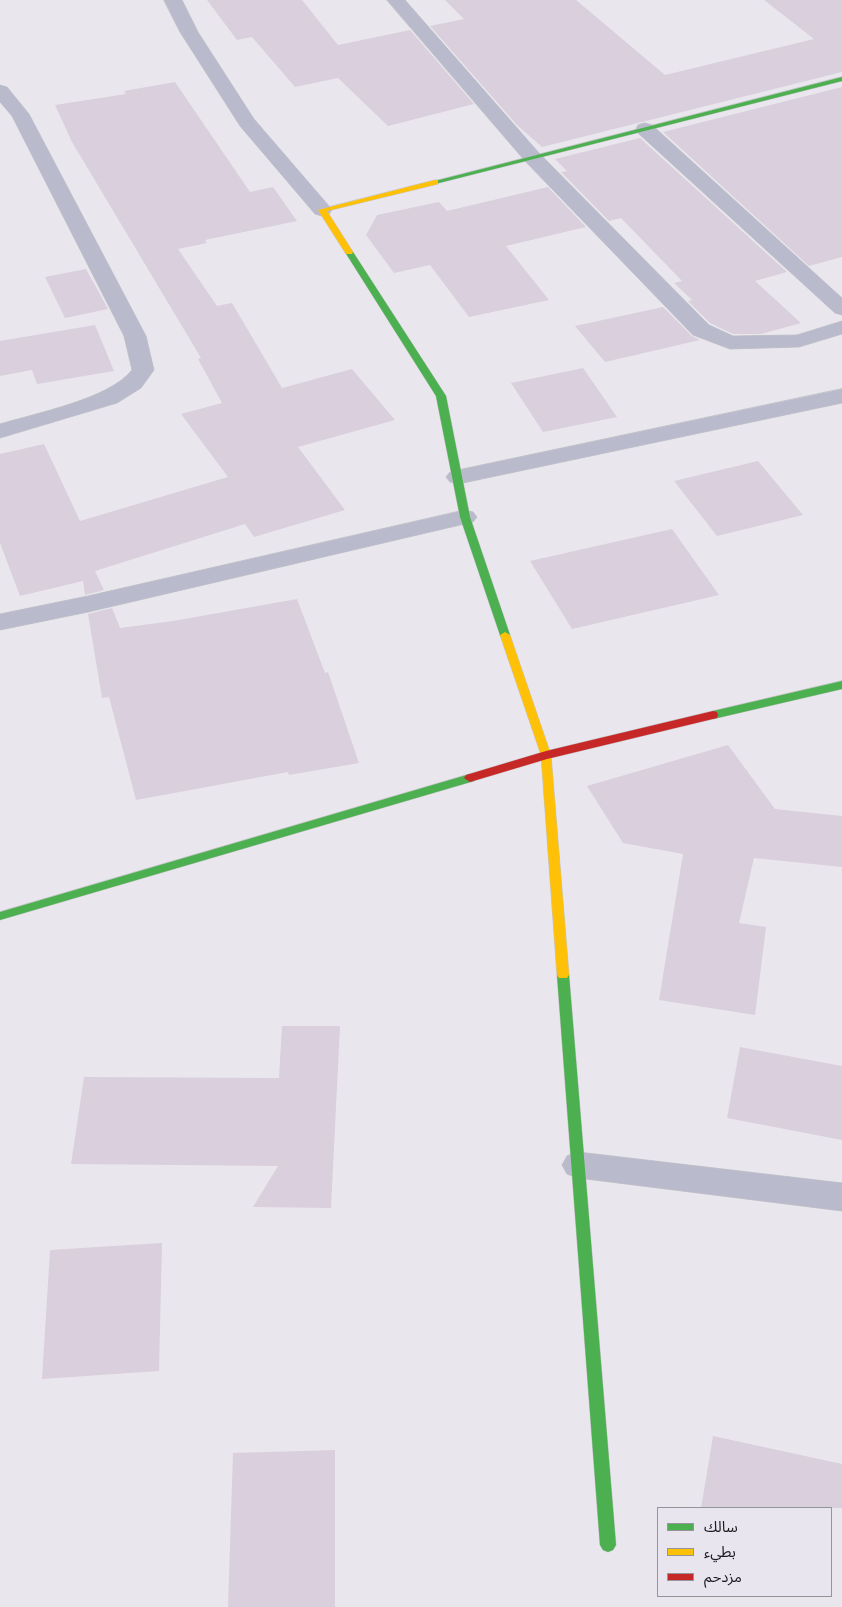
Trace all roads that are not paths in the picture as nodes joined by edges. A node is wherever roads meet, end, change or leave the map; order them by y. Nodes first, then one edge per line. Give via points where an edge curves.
1 (173, 0) edge
2 (396, 0) edge
3 (842, 79) edge
4 (0, 91) edge
5 (645, 129) junction
6 (532, 158) junction
7 (322, 210) junction
8 (842, 309) edge
9 (842, 327) edge
10 (842, 396) edge
11 (0, 431) edge
12 (458, 477) junction
13 (466, 517) junction
14 (0, 622) edge
15 (842, 685) edge
16 (546, 755) junction
17 (0, 916) edge
18 (578, 1165) junction
19 (842, 1197) edge
20 (608, 1545) dead end

1 - 7 street via 189,32 247,122
2 - 6 street
3 - 5 street
4 - 11 street via 20,114 135,336 143,370 133,383 109,398
5 - 6 street
5 - 8 street
6 - 7 street
6 - 9 street via 701,330 730,343 799,341
7 - 12 street via 441,396
10 - 12 street
12 - 13 street
13 - 14 street
13 - 16 street
15 - 16 street
16 - 17 street
16 - 18 street
18 - 19 street
18 - 20 street

